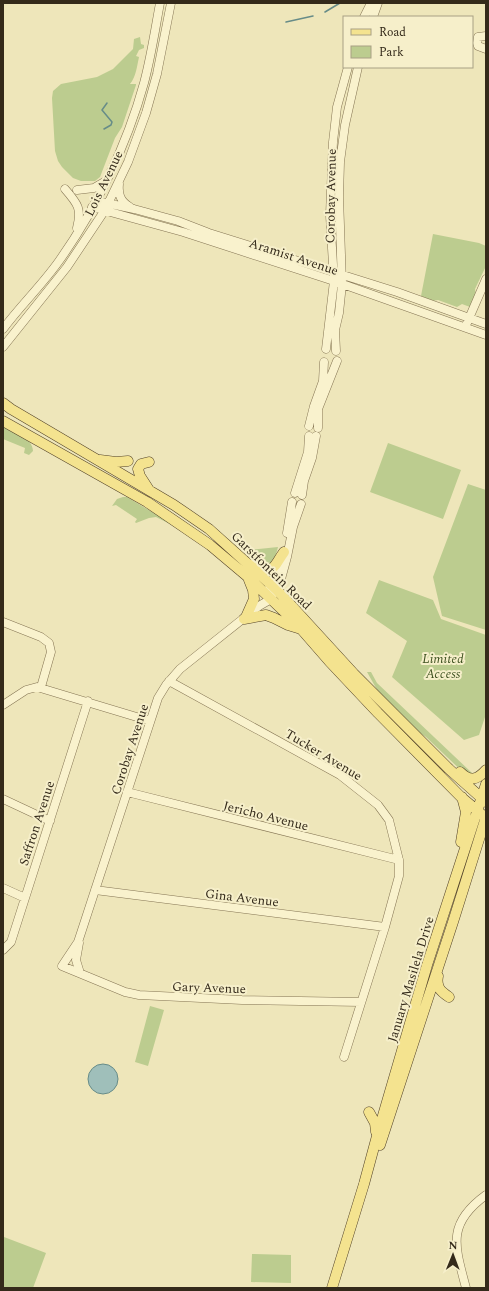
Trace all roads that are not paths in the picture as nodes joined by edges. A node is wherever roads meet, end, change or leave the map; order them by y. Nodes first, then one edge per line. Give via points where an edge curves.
1 (160, 3) edge
2 (171, 3) edge
3 (371, 3) edge
4 (378, 3) edge
5 (364, 16) edge
6 (373, 16) edge
7 (486, 36) edge
8 (486, 49) edge
9 (348, 68) edge
10 (358, 68) edge
11 (120, 177) junction
12 (106, 181) junction
13 (66, 189) dead end
14 (77, 190) dead end
15 (94, 204) junction
16 (106, 207) junction
17 (134, 208) junction
18 (74, 239) junction
19 (333, 271) junction
20 (342, 274) junction
21 (486, 279) edge
22 (334, 281) junction
23 (342, 284) junction
24 (486, 291) edge
25 (472, 319) junction
26 (486, 324) edge
27 (468, 328) junction
28 (3, 329) edge
29 (486, 335) edge
30 (3, 347) edge
31 (326, 349) junction
32 (336, 351) junction
33 (337, 361) junction
34 (324, 362) junction
35 (3, 403) edge
36 (3, 421) edge
37 (313, 432) junction
38 (95, 459) junction
39 (128, 461) dead end
40 (149, 462) dead end
41 (150, 491) junction
42 (297, 497) junction
43 (284, 552) junction
44 (245, 560) junction
45 (248, 577) junction
46 (274, 587) junction
47 (269, 596) junction
48 (245, 618) junction
49 (3, 622) edge
50 (301, 629) junction
51 (169, 681) junction
52 (41, 687) junction
53 (88, 701) junction
54 (3, 705) edge
55 (150, 721) junction
56 (449, 769) junction
57 (486, 770) edge
58 (486, 784) edge
59 (127, 792) junction
60 (461, 797) junction
61 (3, 799) edge
62 (484, 800) edge
63 (478, 811) junction
64 (486, 818) edge
65 (50, 820) junction
66 (462, 856) junction
67 (399, 860) junction
68 (3, 888) edge
69 (96, 890) junction
70 (25, 898) junction
71 (453, 922) junction
72 (385, 927) junction
73 (79, 938) junction
74 (3, 950) edge
75 (441, 960) junction
76 (62, 966) joint
77 (426, 967) junction
78 (80, 973) junction
79 (361, 1002) junction
80 (419, 1011) junction
81 (344, 1056) dead end
82 (394, 1102) junction
83 (369, 1112) dead end
84 (383, 1113) junction
85 (386, 1129) junction
86 (376, 1136) junction
87 (364, 1184) junction
88 (486, 1195) edge
89 (332, 1288) edge
90 (466, 1288) edge

1 - 12 street, Lois Avenue via 144,84
2 - 11 street, Lois Avenue via 153,88 136,142
3 - 5 street
4 - 6 street
7 - 8 street via 478,37 477,43
9 - 19 street, Corobay Avenue via 338,102 333,142 330,215
10 - 20 street, Corobay Avenue via 340,162
11 - 16 street, Lois Avenue
11 - 17 street via 120,198
12 - 14 street via 91,189
12 - 15 street, Lois Avenue
13 - 18 street via 80,210
15 - 16 street, Aramist Avenue
15 - 18 street, Lois Avenue
16 - 17 street, Aramist Avenue
16 - 22 street, Aramist Avenue
16 - 30 street, Lois Avenue via 67,267
17 - 19 street, Aramist Avenue
18 - 28 street, Lois Avenue
19 - 20 street, Aramist Avenue
19 - 22 street, Corobay Avenue
20 - 23 street, Corobay Avenue
20 - 25 street, Aramist Avenue
21 - 25 street
22 - 23 street, Aramist Avenue
22 - 31 street, Corobay Avenue
23 - 27 street, Aramist Avenue
23 - 32 street, Corobay Avenue via 335,330
24 - 25 street
25 - 26 street, Aramist Avenue
25 - 27 street
27 - 29 street, Aramist Avenue
31 - 32 street via 333,348
31 - 34 street, Corobay Avenue via 322,355
32 - 33 street, Corobay Avenue
33 - 34 street via 331,364
33 - 37 street, Corobay Avenue via 319,406
34 - 37 street, Corobay Avenue via 323,381 314,406
35 - 38 main road, Garstfontein Road
36 - 45 main road, Garstfontein Road via 158,509 210,545
37 - 42 street, Corobay Avenue
38 - 39 main road
38 - 41 main road, Garstfontein Road
40 - 41 main road via 141,464 138,469
41 - 44 main road, Garstfontein Road via 209,528
42 - 43 street, Corobay Avenue
42 - 46 street, Corobay Avenue via 303,501 293,527 285,568
43 - 44 main road via 276,566 270,570
43 - 46 street, Corobay Avenue
44 - 46 main road, Garstfontein Road
45 - 47 main road, Garstfontein Road
45 - 48 main road via 254,599
46 - 47 street, Corobay Avenue
46 - 56 main road, Garstfontein Road via 354,674
47 - 48 street, Corobay Avenue
47 - 50 main road, Garstfontein Road
48 - 50 main road via 266,615
48 - 51 street, Corobay Avenue via 180,669
49 - 52 street via 41,637 49,643 51,652
50 - 60 main road, Garstfontein Road via 363,698
51 - 55 street, Corobay Avenue via 158,698
51 - 67 street, Tucker Avenue via 350,782 386,815
52 - 53 street
52 - 54 street via 29,688
53 - 55 street
53 - 65 street, Saffron Avenue
55 - 59 street, Corobay Avenue
56 - 57 main road via 456,769 473,779
56 - 62 main road, Garstfontein Road
58 - 62 main road, January Masilela Drive
59 - 67 street, Jericho Avenue
59 - 69 street, Corobay Avenue
60 - 63 main road, Garstfontein Road
60 - 66 main road via 466,812 461,844
61 - 65 street
62 - 63 main road, January Masilela Drive
63 - 64 main road, Garstfontein Road
63 - 66 main road, January Masilela Drive
64 - 71 main road, January Masilela Drive
65 - 70 street, Saffron Avenue
66 - 77 main road, January Masilela Drive
67 - 72 street, Tucker Avenue via 399,876
68 - 70 street
69 - 72 street, Gina Avenue
69 - 73 street, Corobay Avenue
70 - 74 street, Saffron Avenue via 11,942
71 - 75 main road, January Masilela Drive
71 - 77 main road via 444,931 432,965
72 - 79 street, Tucker Avenue
73 - 76 street, Corobay Avenue
73 - 78 street, Corobay Avenue via 76,960
75 - 80 main road, January Masilela Drive via 430,991
75 - 80 main road via 437,985 440,991 450,997 433,1000
76 - 78 street, Gary Avenue
77 - 80 main road, January Masilela Drive
78 - 79 street, Gary Avenue via 125,992 144,996
79 - 81 street, Tucker Avenue
80 - 82 main road, January Masilela Drive
80 - 84 main road, January Masilela Drive
82 - 84 main road
82 - 85 main road, January Masilela Drive
83 - 86 main road via 375,1123
84 - 85 main road
84 - 86 main road, January Masilela Drive
85 - 87 main road, January Masilela Drive
86 - 87 main road, January Masilela Drive
87 - 89 main road, January Masilela Drive
88 - 90 street via 467,1212 457,1232 457,1250

